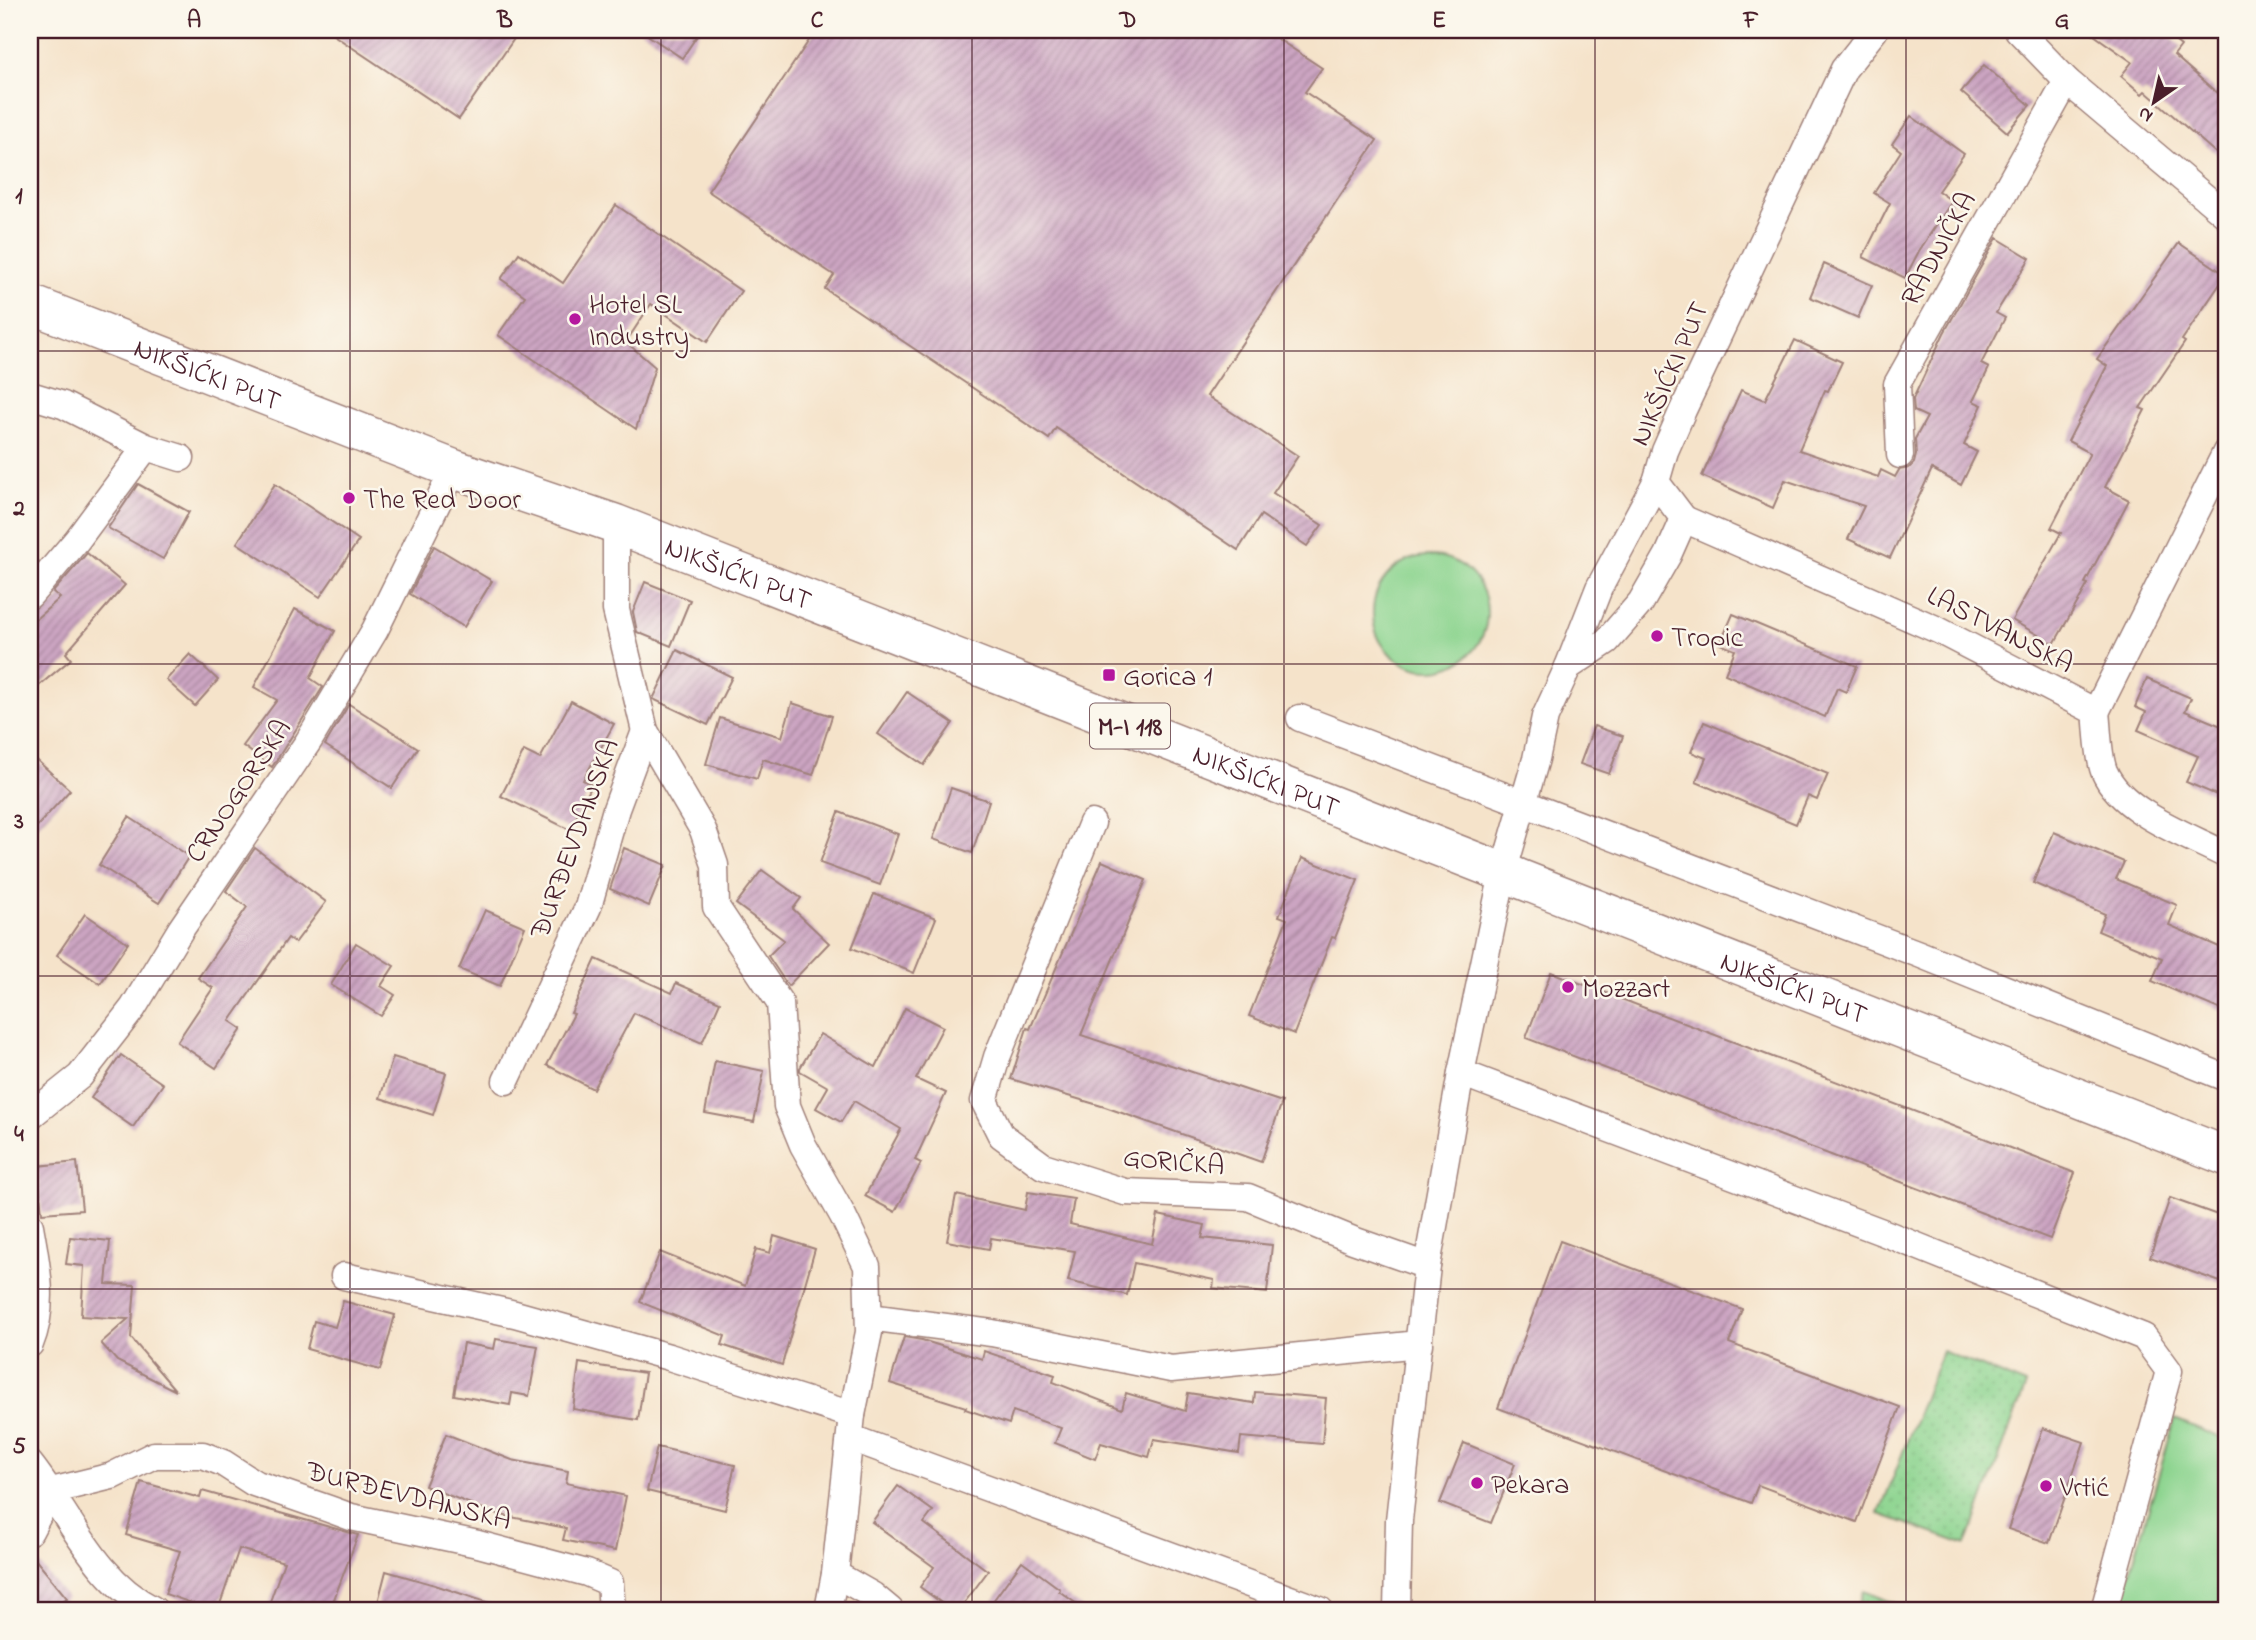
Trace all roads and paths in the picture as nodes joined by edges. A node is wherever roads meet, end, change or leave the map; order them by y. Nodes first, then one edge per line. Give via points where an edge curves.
1 (1875, 30) edge
2 (2018, 30) edge
3 (2067, 80) junction
4 (2226, 215) edge
5 (30, 304) edge
6 (30, 395) edge
7 (146, 447) junction
8 (1900, 455) dead end
9 (181, 458) dead end
10 (2223, 466) edge
11 (454, 469) junction
12 (1656, 482) junction
13 (1685, 519) junction
14 (615, 524) junction
15 (30, 595) edge
16 (1568, 667) junction
17 (2096, 712) junction
18 (1300, 718) dead end
19 (645, 731) junction
20 (1522, 802) junction
21 (1091, 823) dead end
22 (2226, 855) edge
23 (1503, 873) junction
24 (1461, 1073) junction
25 (2226, 1078) edge
26 (506, 1081) dead end
27 (30, 1116) edge
28 (2226, 1156) edge
29 (30, 1226) edge
30 (1427, 1266) junction
31 (344, 1276) dead end
32 (869, 1317) junction
33 (30, 1344) edge
34 (1419, 1344) junction
35 (852, 1426) junction
36 (30, 1464) edge
37 (51, 1491) junction
38 (30, 1531) edge
39 (835, 1574) junction
40 (154, 1610) edge
41 (612, 1610) edge
42 (828, 1610) edge
43 (890, 1610) edge
44 (1320, 1610) edge
45 (1398, 1610) edge
46 (2104, 1610) edge

1 - 12 street, NIKŠIĆKI PUT via 1844,69 1688,398
2 - 3 street
3 - 4 street
3 - 8 street, RADNIČKA via 1897,384
5 - 11 main road, NIKŠIĆKI PUT / M-I 118
6 - 7 street via 63,405
7 - 9 street
7 - 15 street
10 - 17 street
11 - 14 main road, NIKŠIĆKI PUT / M-I 118
11 - 27 street, CRNOGORSKA via 375,630 308,742 133,1008 80,1076
12 - 13 street, NIKŠIĆKI PUT
12 - 16 street via 1599,588
13 - 16 street via 1641,602 1607,641
13 - 17 street, LASTVANSKA via 1938,629
14 - 19 street, ĐURĐEVDANSKA via 617,610
14 - 23 main road, NIKŠIĆKI PUT / M-I 118
16 - 20 street via 1545,717
17 - 22 street via 2104,770 2120,795 2144,813
18 - 20 street
19 - 26 street, ĐURĐEVDANSKA via 616,809 588,907
19 - 32 street, ĐURĐEVDANSKA via 703,830 715,865 716,907 780,1003 787,1106 867,1266
20 - 23 street
20 - 25 street
21 - 30 street, GORIČKA via 984,1101 1001,1135 1043,1166 1125,1192 1248,1197
23 - 24 street
23 - 28 main road, NIKŠIĆKI PUT / M-I 118
24 - 30 street
24 - 46 street via 2144,1337 2169,1371
29 - 33 street via 40,1301
30 - 34 street
31 - 35 street via 515,1314 669,1357
32 - 34 street via 992,1334 1171,1369
32 - 35 street, ĐURĐEVDANSKA
34 - 45 street via 1399,1520
35 - 39 street, ĐURĐEVDANSKA
35 - 44 street
36 - 37 street
37 - 38 street
37 - 40 street via 83,1544 110,1577
37 - 41 street, ĐURĐEVDANSKA via 112,1476 153,1455 203,1455 254,1483 328,1510 587,1573 610,1583
39 - 42 street, ĐURĐEVDANSKA
39 - 43 street

